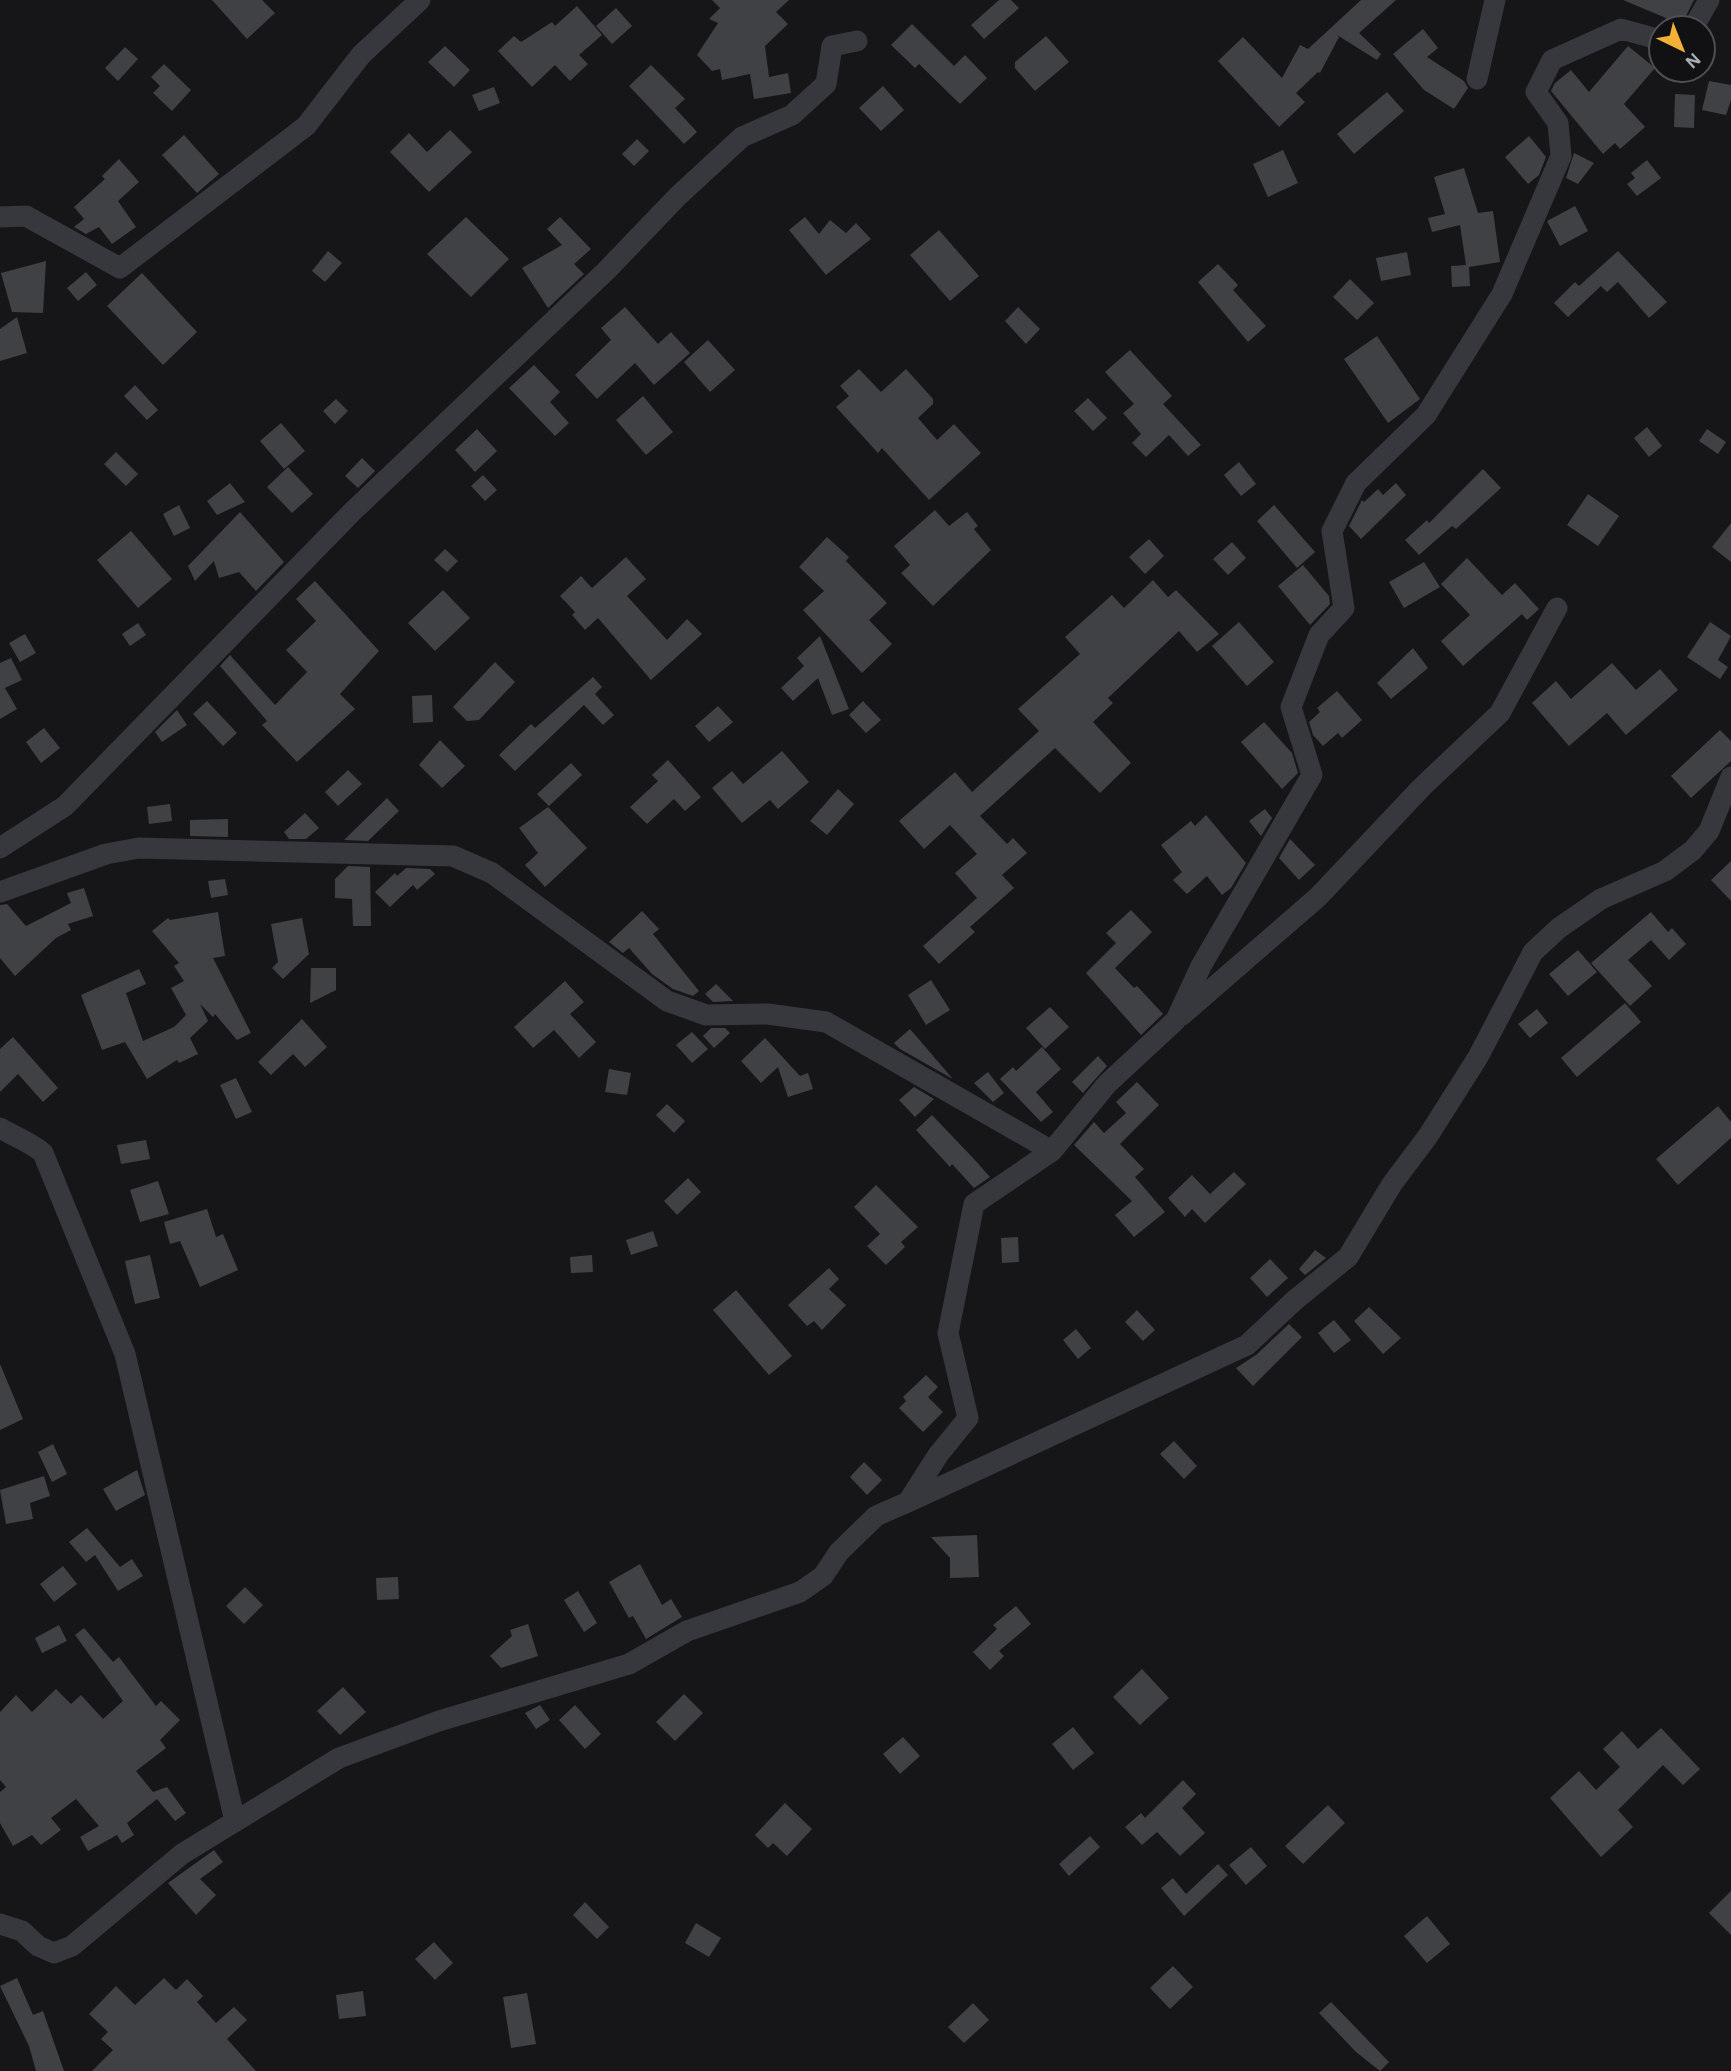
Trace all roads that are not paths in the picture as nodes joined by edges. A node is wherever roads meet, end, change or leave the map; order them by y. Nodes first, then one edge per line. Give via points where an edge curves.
1 (420, 0) edge
2 (1495, 0) edge
3 (1647, 36) edge
4 (857, 41) dead end
5 (1477, 79) dead end
6 (0, 217) edge
7 (1557, 608) dead end
8 (1731, 777) edge
9 (0, 848) edge
10 (0, 892) edge
11 (1176, 1020) junction
12 (0, 1128) edge
13 (1052, 1151) junction
14 (908, 1502) junction
15 (235, 1821) junction
16 (0, 1924) edge

1 - 6 street via 361,55 306,126 120,268 26,216
2 - 5 street
3 - 11 street via 1621,29 1552,61 1536,92 1558,123 1561,156 1502,294 1426,415 1356,483 1332,531 1344,608 1319,635 1291,707 1312,775 1201,966
4 - 9 street via 832,46 826,84 793,115 742,137 429,436 65,806
7 - 11 street via 1500,713 1318,897
8 - 14 street via 1709,831 1693,850 1665,870 1601,899 1533,951 1478,1057 1348,1257 1247,1345
10 - 13 street via 106,854 139,848 453,856 492,873 667,1001 706,1015 768,1014 827,1022
11 - 13 street via 1107,1084
12 - 15 street via 43,1153 125,1354
13 - 14 street via 974,1204 948,1333 968,1418
14 - 15 street via 876,1516 839,1552 823,1576 800,1592 687,1631 629,1664 439,1721 339,1758
15 - 16 street via 182,1854 72,1946 54,1953 38,1946 22,1930

